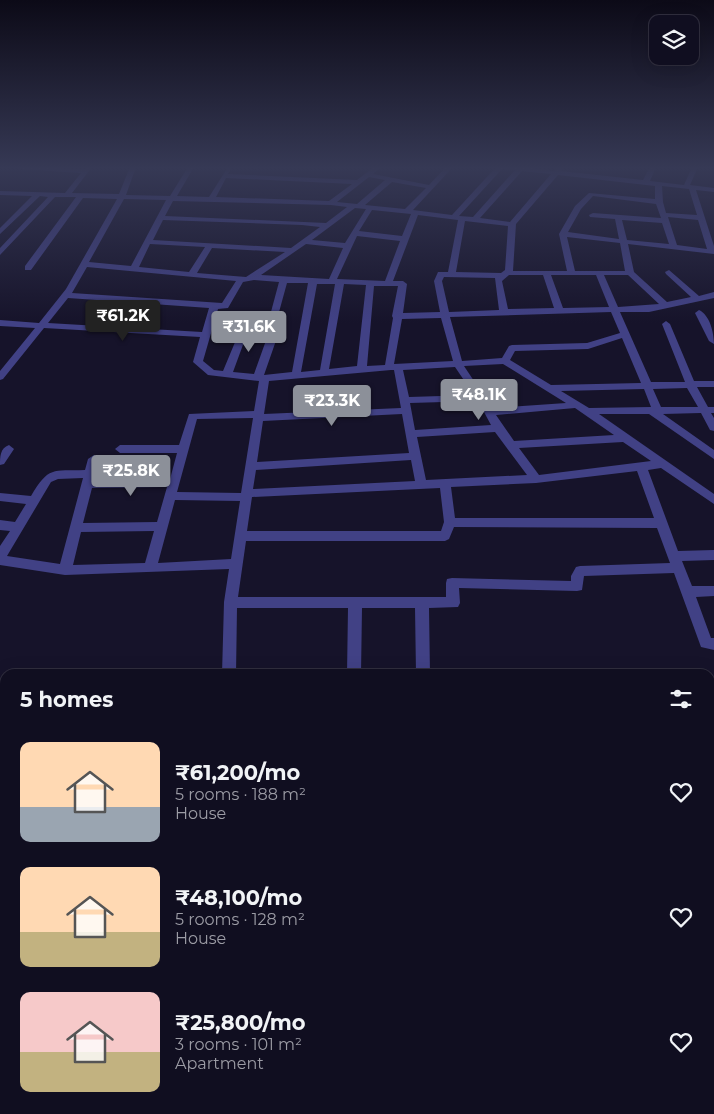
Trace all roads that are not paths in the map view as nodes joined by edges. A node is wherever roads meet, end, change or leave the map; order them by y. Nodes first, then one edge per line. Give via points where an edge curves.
1 (458, 218) edge
2 (13, 219) edge
3 (31, 219) edge
4 (64, 219) edge
5 (109, 219) edge
6 (160, 219) edge
7 (182, 219) edge
8 (337, 219) edge
9 (363, 219) edge
10 (409, 219) edge
11 (466, 219) edge
12 (516, 219) edge
13 (572, 219) edge
14 (618, 219) edge
15 (664, 219) edge
16 (701, 219) edge
17 (474, 220) joint
18 (512, 224) junction
19 (327, 226) junction
20 (705, 231) junction
21 (0, 232) edge
22 (354, 233) junction
23 (714, 233) edge
24 (563, 234) junction
25 (405, 239) junction
26 (148, 242) junction
27 (305, 242) junction
28 (624, 242) junction
29 (210, 245) junction
30 (673, 245) junction
31 (349, 246) junction
32 (294, 250) junction
33 (0, 252) edge
34 (713, 252) edge
35 (84, 264) junction
36 (28, 268) dead end
37 (134, 269) junction
38 (571, 272) junction
39 (669, 272) dead end
40 (546, 273) junction
41 (599, 273) junction
42 (630, 273) junction
43 (192, 274) junction
44 (452, 274) junction
45 (504, 275) junction
46 (252, 277) junction
47 (241, 279) junction
48 (284, 280) junction
49 (313, 281) junction
50 (336, 282) junction
51 (370, 283) junction
52 (388, 283) junction
53 (66, 294) junction
54 (714, 296) edge
55 (698, 299) junction
56 (214, 306) junction
57 (666, 306) junction
58 (615, 311) junction
59 (504, 312) junction
60 (560, 312) junction
61 (699, 313) dead end
62 (445, 315) junction
63 (396, 316) junction
64 (0, 323) edge
65 (247, 323) dead end
66 (666, 324) dead end
67 (42, 325) junction
68 (625, 334) junction
69 (206, 335) junction
70 (714, 341) edge
71 (504, 361) junction
72 (458, 364) junction
73 (393, 368) junction
74 (362, 369) junction
75 (324, 372) junction
76 (227, 374) junction
77 (296, 375) junction
78 (0, 377) edge
79 (261, 378) junction
80 (714, 384) edge
81 (646, 385) junction
82 (691, 385) junction
83 (550, 388) junction
84 (481, 398) junction
85 (405, 405) junction
86 (583, 408) junction
87 (709, 410) edge
88 (655, 411) junction
89 (489, 412) junction
90 (258, 416) junction
91 (498, 428) junction
92 (714, 428) edge
93 (410, 434) junction
94 (626, 438) junction
95 (510, 445) junction
96 (9, 449) dead end
97 (120, 449) dead end
98 (184, 449) junction
99 (714, 455) edge
100 (416, 456) junction
101 (94, 459) dead end
102 (0, 461) edge
103 (663, 464) junction
104 (250, 466) junction
105 (641, 467) junction
106 (89, 479) junction
107 (536, 479) junction
108 (174, 483) junction
109 (445, 484) junction
110 (421, 485) junction
111 (246, 495) junction
112 (171, 496) junction
113 (0, 497) edge
114 (714, 500) edge
115 (34, 501) junction
116 (450, 522) junction
117 (662, 523) junction
118 (0, 526) edge
119 (162, 526) junction
120 (18, 527) junction
121 (76, 528) junction
122 (240, 536) junction
123 (714, 555) edge
124 (674, 556) junction
125 (0, 559) edge
126 (236, 564) junction
127 (150, 568) junction
128 (679, 568) junction
129 (65, 570) junction
130 (714, 591) edge
131 (687, 592) junction
132 (231, 602) junction
133 (355, 602) junction
134 (422, 602) junction
135 (714, 644) edge
136 (229, 669) edge
137 (354, 669) edge
138 (423, 669) edge

1 - 44 street
2 - 21 street
3 - 33 street
4 - 36 street
5 - 35 street
6 - 26 street
7 - 19 street via 302,222
8 - 19 street
9 - 22 street
10 - 25 street
11 - 17 street
12 - 18 street
13 - 24 street
14 - 28 street
15 - 30 street
16 - 20 street
17 - 18 street
18 - 45 street via 509,271
19 - 27 street
20 - 23 street
20 - 34 street
22 - 25 street
22 - 31 street
24 - 28 street
24 - 38 street
25 - 52 street
26 - 29 street
26 - 37 street
27 - 31 street
27 - 32 street
28 - 30 street
28 - 42 street
29 - 32 street
29 - 43 street
30 - 34 street
31 - 50 street
32 - 46 street
35 - 37 street
35 - 53 street
37 - 43 street
38 - 40 street
38 - 41 street
39 - 55 street
40 - 45 street
40 - 60 street
41 - 42 street
41 - 58 street
42 - 57 street
43 - 47 street
44 - 45 street
44 - 62 street via 441,274 438,281
45 - 59 street via 498,280
46 - 47 street
46 - 48 street
47 - 56 street via 225,306
48 - 49 street
48 - 79 street
49 - 50 street
49 - 77 street
50 - 51 street
50 - 75 street
51 - 52 street
51 - 74 street
52 - 63 street via 403,284
53 - 56 street
53 - 67 street
54 - 55 street
55 - 57 street
56 - 69 street
57 - 58 street
58 - 60 street
58 - 68 street
59 - 60 street
59 - 62 street
61 - 70 street
62 - 63 street
62 - 72 street
63 - 73 street
64 - 67 street
65 - 76 street
66 - 82 street
67 - 69 street
67 - 78 street
68 - 71 street via 581,346 512,348
68 - 81 street
69 - 76 street via 198,362 210,373
71 - 72 street
71 - 83 street
72 - 73 street
72 - 84 street
73 - 74 street
73 - 85 street
74 - 75 street
75 - 77 street
76 - 79 street
77 - 79 street
79 - 90 street
80 - 82 street
81 - 82 street
81 - 83 street
81 - 88 street
82 - 87 street
83 - 86 street
84 - 85 street
84 - 89 street
85 - 90 street
85 - 93 street
86 - 88 street
86 - 89 street
86 - 94 street
87 - 88 street
87 - 92 street
88 - 99 street
89 - 91 street
90 - 98 street via 193,416
90 - 104 street
91 - 93 street
91 - 95 street
93 - 100 street
94 - 95 street
94 - 103 street
95 - 107 street
96 - 102 street
97 - 98 street
98 - 108 street
100 - 104 street
100 - 110 street
101 - 106 street
103 - 105 street
103 - 114 street
104 - 111 street
105 - 107 street
105 - 117 street
106 - 108 street
106 - 115 street via 52,476
106 - 121 street
107 - 109 street
108 - 112 street
109 - 110 street
109 - 116 street
110 - 111 street
111 - 112 street
111 - 122 street
112 - 119 street
113 - 115 street
115 - 120 street
116 - 117 street
116 - 122 street via 445,536
117 - 124 street
118 - 120 street
119 - 121 street
119 - 127 street
120 - 125 street
121 - 129 street
122 - 126 street
123 - 124 street
124 - 128 street
125 - 129 street
126 - 127 street
126 - 132 street
127 - 129 street
128 - 131 street
128 - 134 street via 580,571 577,586 452,584 453,602
130 - 131 street
131 - 135 street via 706,643
132 - 133 street
132 - 136 street
133 - 134 street
133 - 137 street
134 - 138 street

